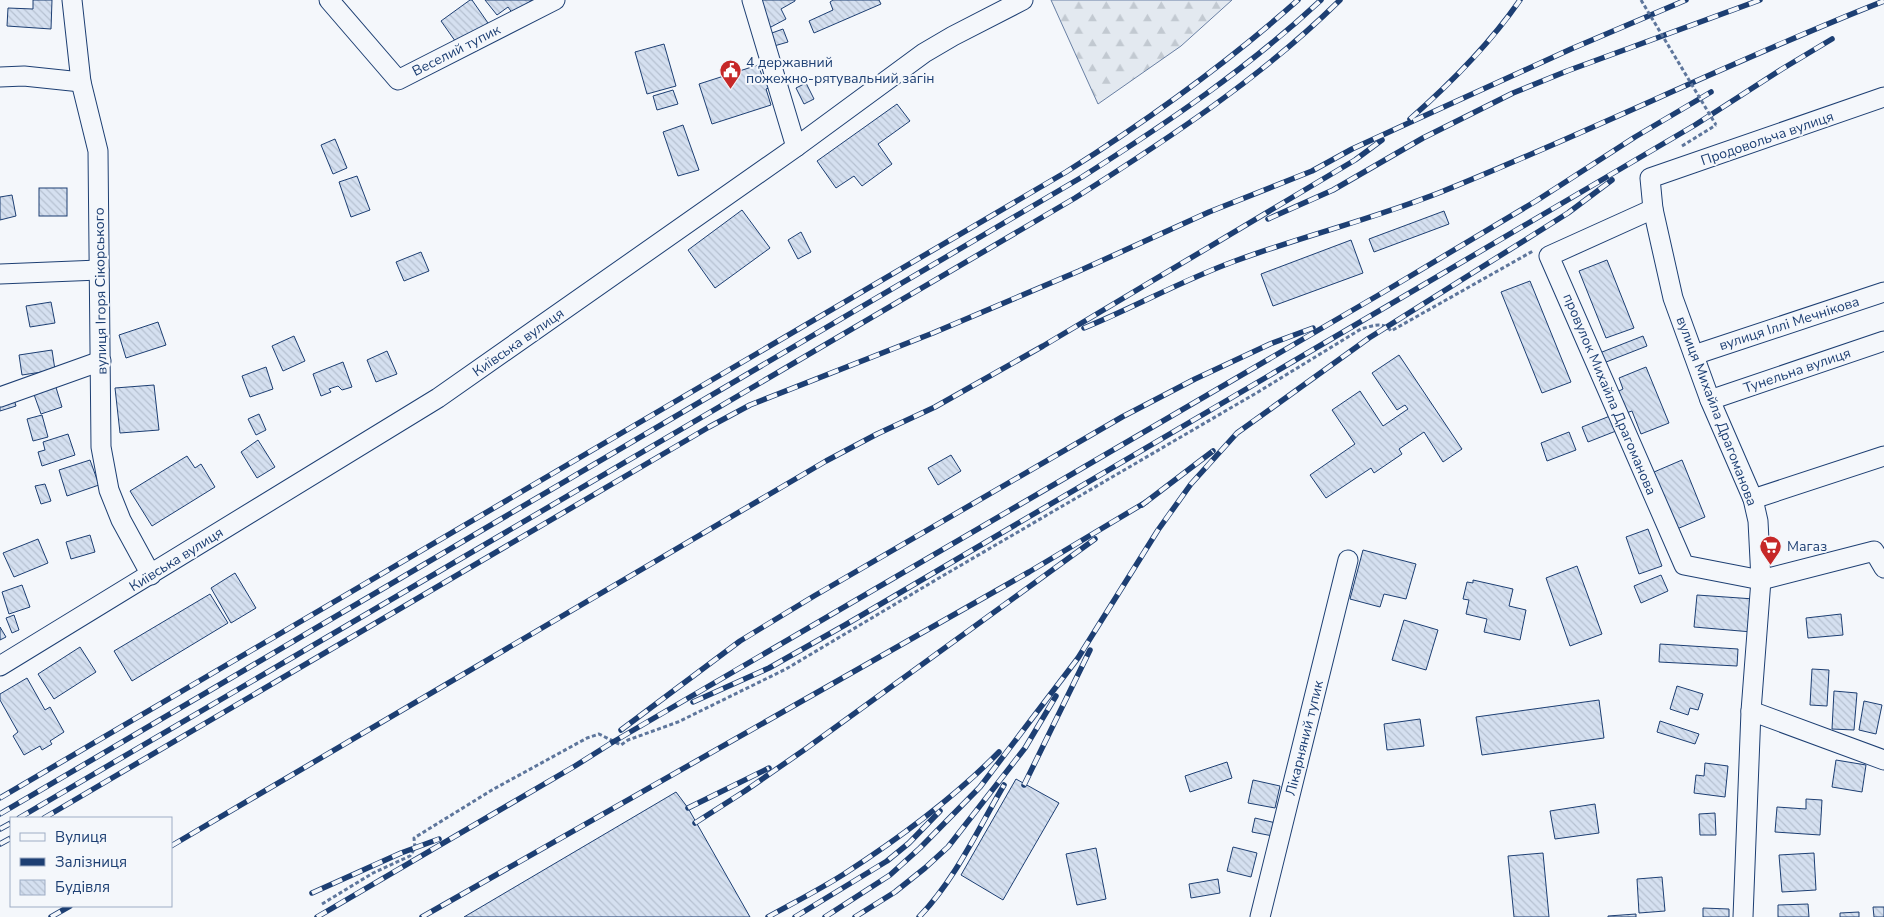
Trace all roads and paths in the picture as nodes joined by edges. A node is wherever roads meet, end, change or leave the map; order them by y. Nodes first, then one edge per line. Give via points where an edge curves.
1 (72, 0) edge
2 (329, 0) edge
3 (555, 0) edge
4 (752, 0) edge
5 (1023, 0) edge
6 (1641, 0) edge
7 (0, 76) edge
8 (81, 82) junction
9 (1884, 98) edge
10 (1716, 125) dead end
11 (796, 147) junction
12 (1650, 178) joint
13 (1653, 209) junction
14 (1536, 250) dead end
15 (99, 270) junction
16 (0, 274) edge
17 (1884, 292) edge
18 (1884, 341) edge
19 (1694, 355) junction
20 (101, 361) junction
21 (0, 397) edge
22 (1710, 400) junction
23 (1884, 456) edge
24 (1754, 499) junction
25 (1348, 560) dead end
26 (1884, 568) edge
27 (150, 575) junction
28 (1761, 580) junction
29 (0, 666) edge
30 (1751, 711) junction
31 (1884, 760) edge
32 (322, 904) dead end
33 (1260, 917) edge
34 (1743, 917) edge

1 - 8 street, вулиця Ігоря Сікорського
2 - 3 street, Веселий тупик via 398,80
4 - 11 street
5 - 11 street, Київська вулиця via 931,49
6 - 10 path, bridge
7 - 8 street
8 - 15 street, вулиця Ігоря Сікорського via 98,151
9 - 12 street, Продовольча вулиця
11 - 27 street, Київська вулиця via 438,398
12 - 13 street, вулиця Михайла Драгоманова
13 - 19 street, вулиця Михайла Драгоманова via 1673,298
13 - 28 street, провулок Михайла Драгоманова via 1550,256 1684,565
14 - 32 path via 1391,331 1379,324 1361,329 1273,384 786,669 678,722 621,745 599,734 578,743 414,838 415,848 410,856 373,872
15 - 16 street
15 - 20 street, вулиця Ігоря Сікорського
17 - 19 street, вулиця Іллі Мечнікова
18 - 22 street, Тунельна вулиця
19 - 22 street, вулиця Михайла Драгоманова
20 - 21 street
20 - 27 street, вулиця Ігоря Сікорського via 104,470 121,520
22 - 24 street, вулиця Михайла Драгоманова
23 - 24 street
24 - 28 street, вулиця Михайла Драгоманова
25 - 33 street, Лікарняний тупик
26 - 28 street via 1874,551
27 - 29 street, Київська вулиця
28 - 30 street, вулиця Михайла Драгоманова
30 - 31 street
30 - 34 street, вулиця Михайла Драгоманова

